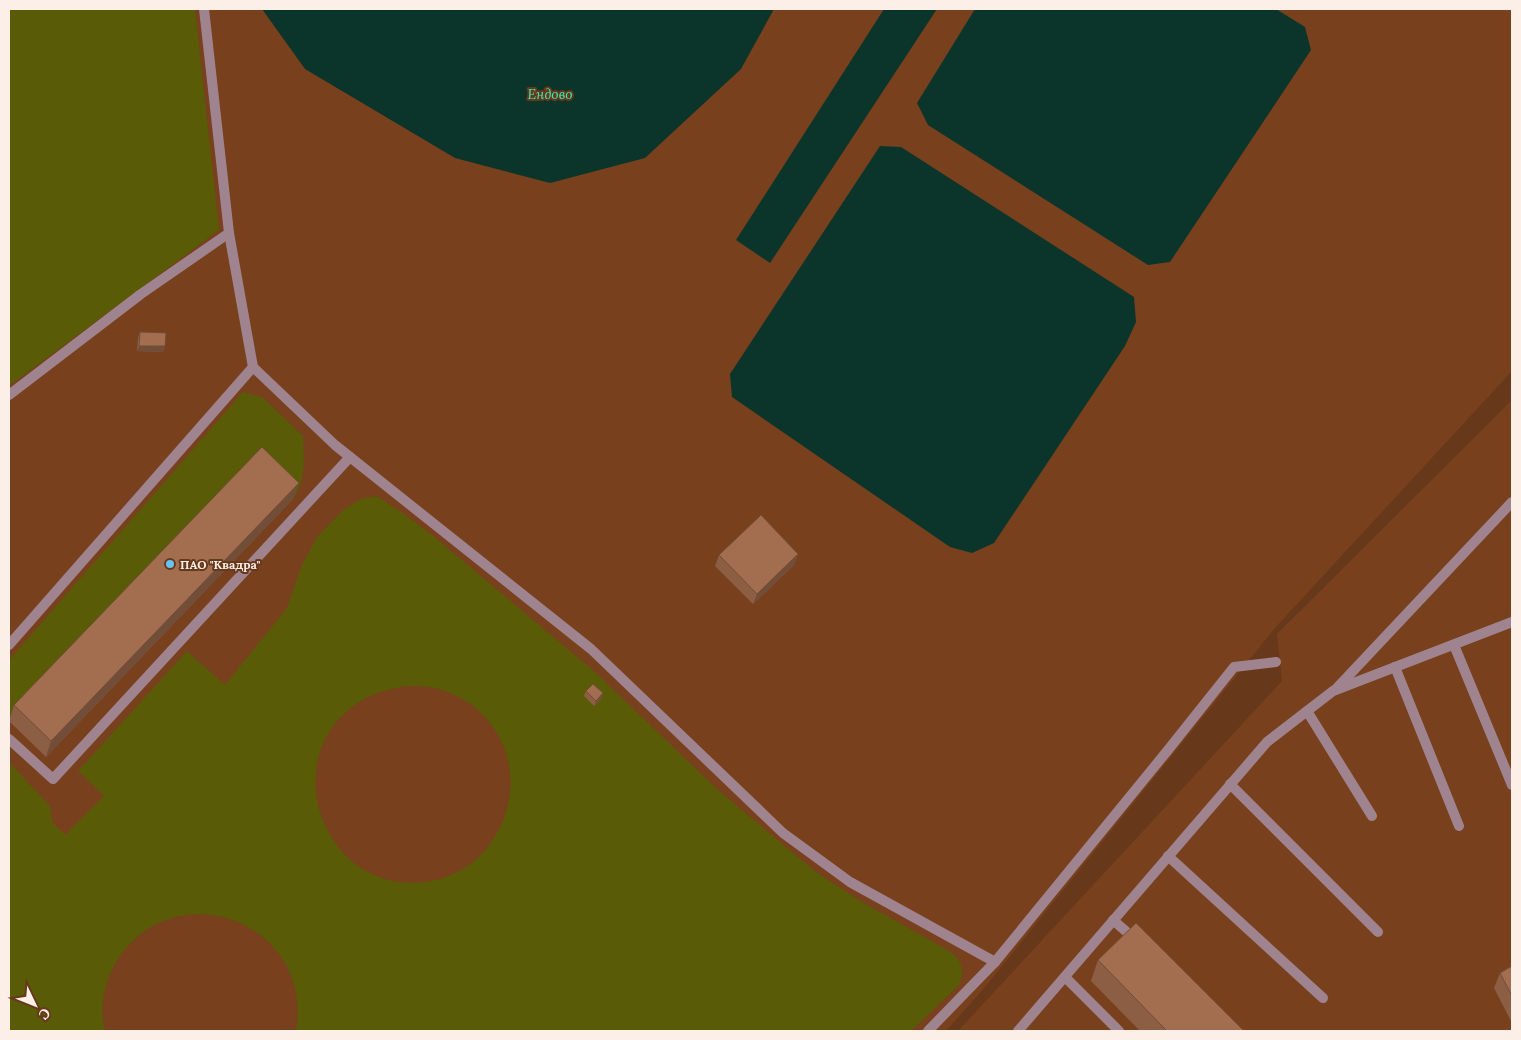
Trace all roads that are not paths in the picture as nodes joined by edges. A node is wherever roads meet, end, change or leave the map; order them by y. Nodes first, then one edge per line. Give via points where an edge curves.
1 (204, 9) edge
2 (229, 233) junction
3 (253, 367) junction
4 (9, 395) edge
5 (350, 457) junction
6 (1512, 502) edge
7 (1512, 622) edge
8 (1454, 644) junction
9 (9, 645) edge
10 (1276, 662) dead end
11 (1395, 667) junction
12 (1333, 691) junction
13 (1307, 711) junction
14 (9, 739) edge
15 (1230, 784) junction
16 (1512, 785) edge
17 (1372, 816) dead end
18 (1459, 826) dead end
19 (1168, 856) junction
20 (1113, 920) junction
21 (1378, 932) dead end
22 (1143, 946) edge
23 (995, 962) junction
24 (1065, 977) junction
25 (1323, 998) dead end
26 (928, 1031) edge
27 (1018, 1031) edge
28 (1119, 1031) edge

1 - 2 lane
2 - 3 lane
2 - 4 lane via 141,294
3 - 5 lane
3 - 9 lane
5 - 14 lane via 53,779
5 - 23 lane via 592,649 784,833 850,882
6 - 12 lane
7 - 8 lane
8 - 11 lane
8 - 16 lane
10 - 23 lane via 1234,667
11 - 12 lane
11 - 18 lane
12 - 13 lane
13 - 15 lane via 1266,742
13 - 17 lane
15 - 19 lane
15 - 21 lane
19 - 20 lane
19 - 25 lane
20 - 22 lane
20 - 24 lane
23 - 26 lane
24 - 27 lane
24 - 28 lane

